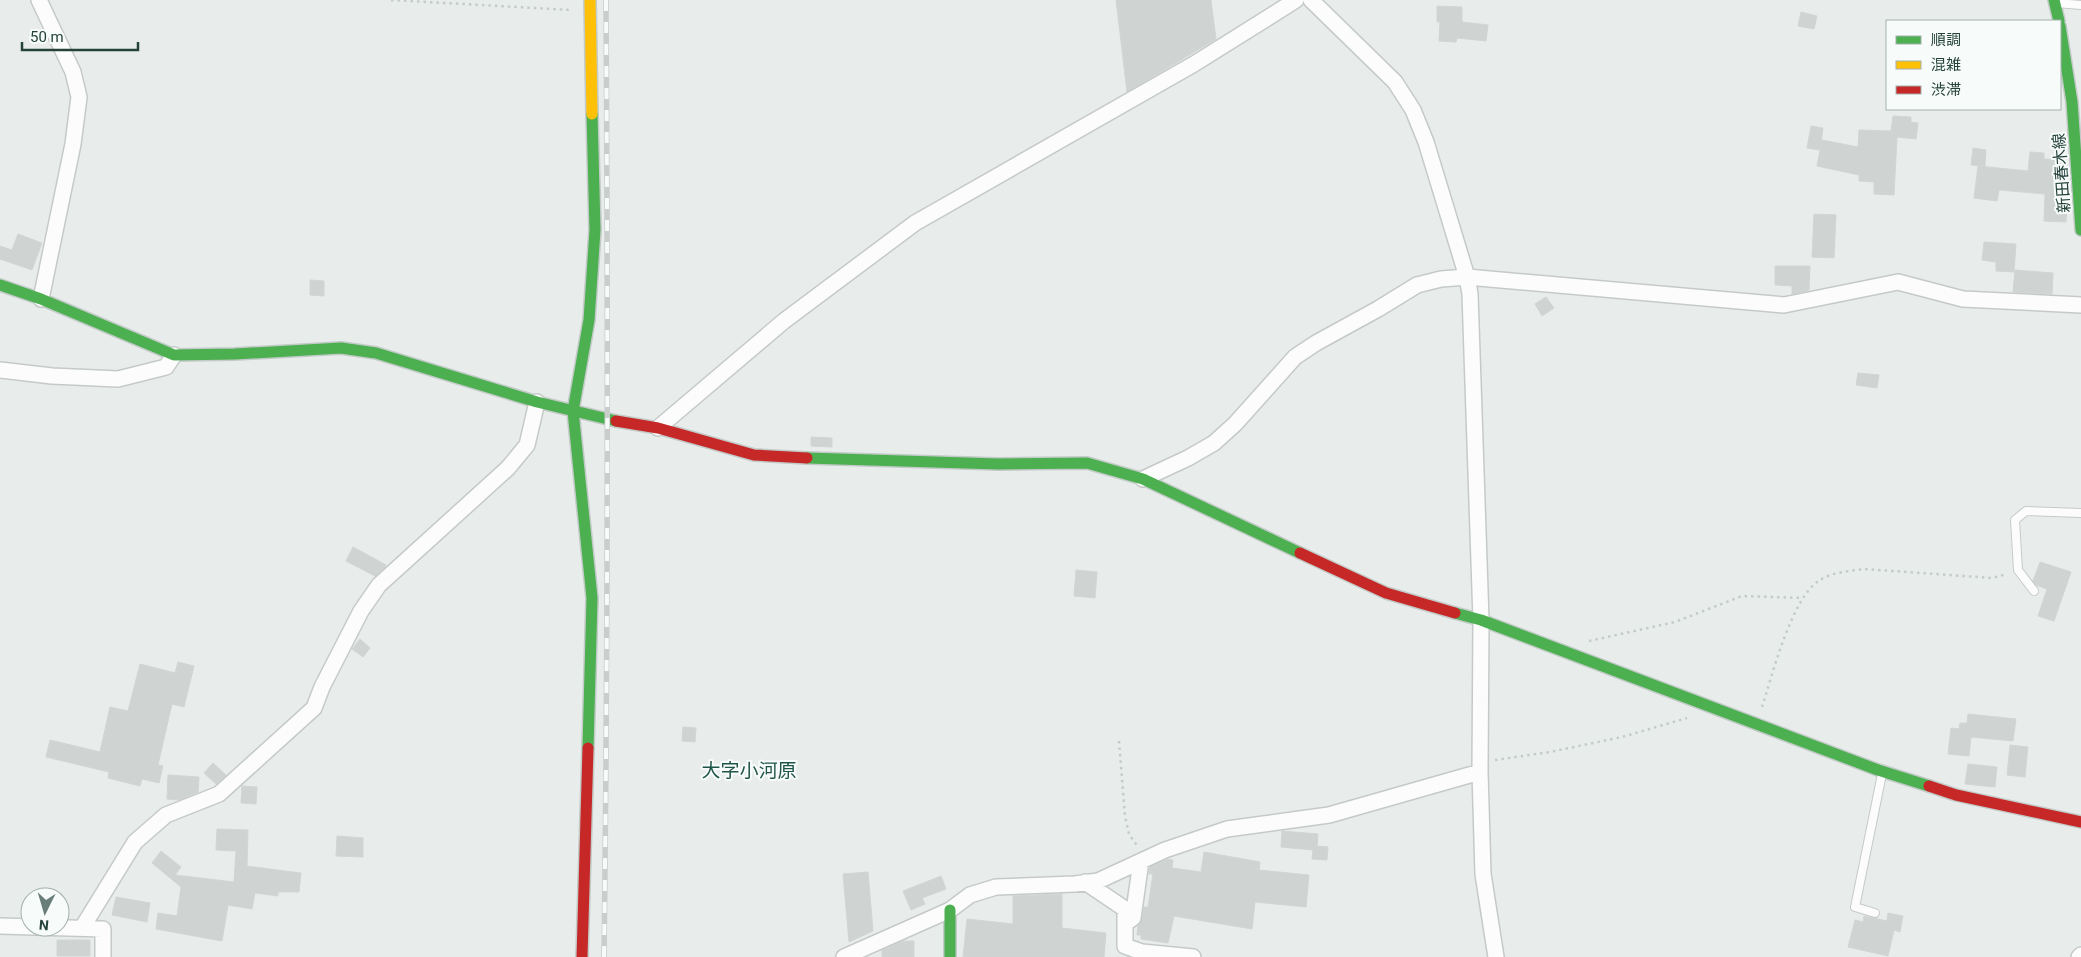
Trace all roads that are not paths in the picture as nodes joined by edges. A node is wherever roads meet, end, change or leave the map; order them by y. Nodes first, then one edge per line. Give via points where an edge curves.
1 (39, 0) edge
2 (1296, 0) edge
3 (1311, 0) edge
4 (2054, 2) edge
5 (590, 5) edge
6 (2081, 5) edge
7 (2059, 20) edge
8 (2061, 30) edge
9 (2079, 156) edge
10 (2081, 230) edge
11 (1467, 277) junction
12 (0, 284) edge
13 (41, 299) junction
14 (2081, 304) edge
15 (174, 355) junction
16 (0, 370) edge
17 (537, 402) junction
18 (572, 411) junction
19 (658, 428) junction
20 (1143, 480) junction
21 (2081, 513) edge
22 (2034, 591) dead end
23 (1481, 620) junction
24 (1480, 769) junction
25 (1883, 772) junction
26 (2081, 822) edge
27 (1144, 860) junction
28 (1085, 882) junction
29 (950, 910) junction
30 (1875, 913) dead end
31 (1126, 923) junction
32 (0, 926) edge
33 (82, 928) junction
34 (103, 957) edge
35 (582, 957) edge
36 (844, 957) edge
37 (950, 957) edge
38 (1193, 957) edge
39 (1496, 957) edge

1 - 13 street via 74,72 79,97 73,144
2 - 19 street via 1194,64 915,223 784,321
3 - 11 street via 1395,82 1413,110 1426,142
4 - 6 lane
4 - 7 street
5 - 18 street via 595,230 589,320
8 - 9 street, 新田春木線
9 - 10 street, 新田春木線
11 - 14 street via 1784,305 1898,282 1963,299
11 - 20 street via 1417,285 1316,343 1295,357 1214,443
11 - 23 street
12 - 13 street
13 - 15 street
15 - 16 street via 166,367 118,379
15 - 17 street via 341,348 376,354
17 - 18 street
17 - 33 street via 527,445 508,468 379,585 361,611 314,708 219,794 166,815 135,842
18 - 19 street
18 - 35 street via 592,598
19 - 20 street via 754,455 998,464 1088,463
20 - 23 street via 1386,593
21 - 22 lane via 2026,511 2015,520 2018,570
23 - 24 street
23 - 25 street
24 - 27 street via 1329,815 1227,829
24 - 39 street via 1483,874
25 - 26 street via 1956,795
25 - 30 lane via 1855,907
27 - 28 street via 1098,881
27 - 31 street via 1134,918
28 - 29 street via 996,887 970,895
28 - 31 street via 1124,909
29 - 36 street
29 - 37 street
31 - 38 street via 1125,946 1142,952
32 - 33 street
33 - 34 street via 103,929

